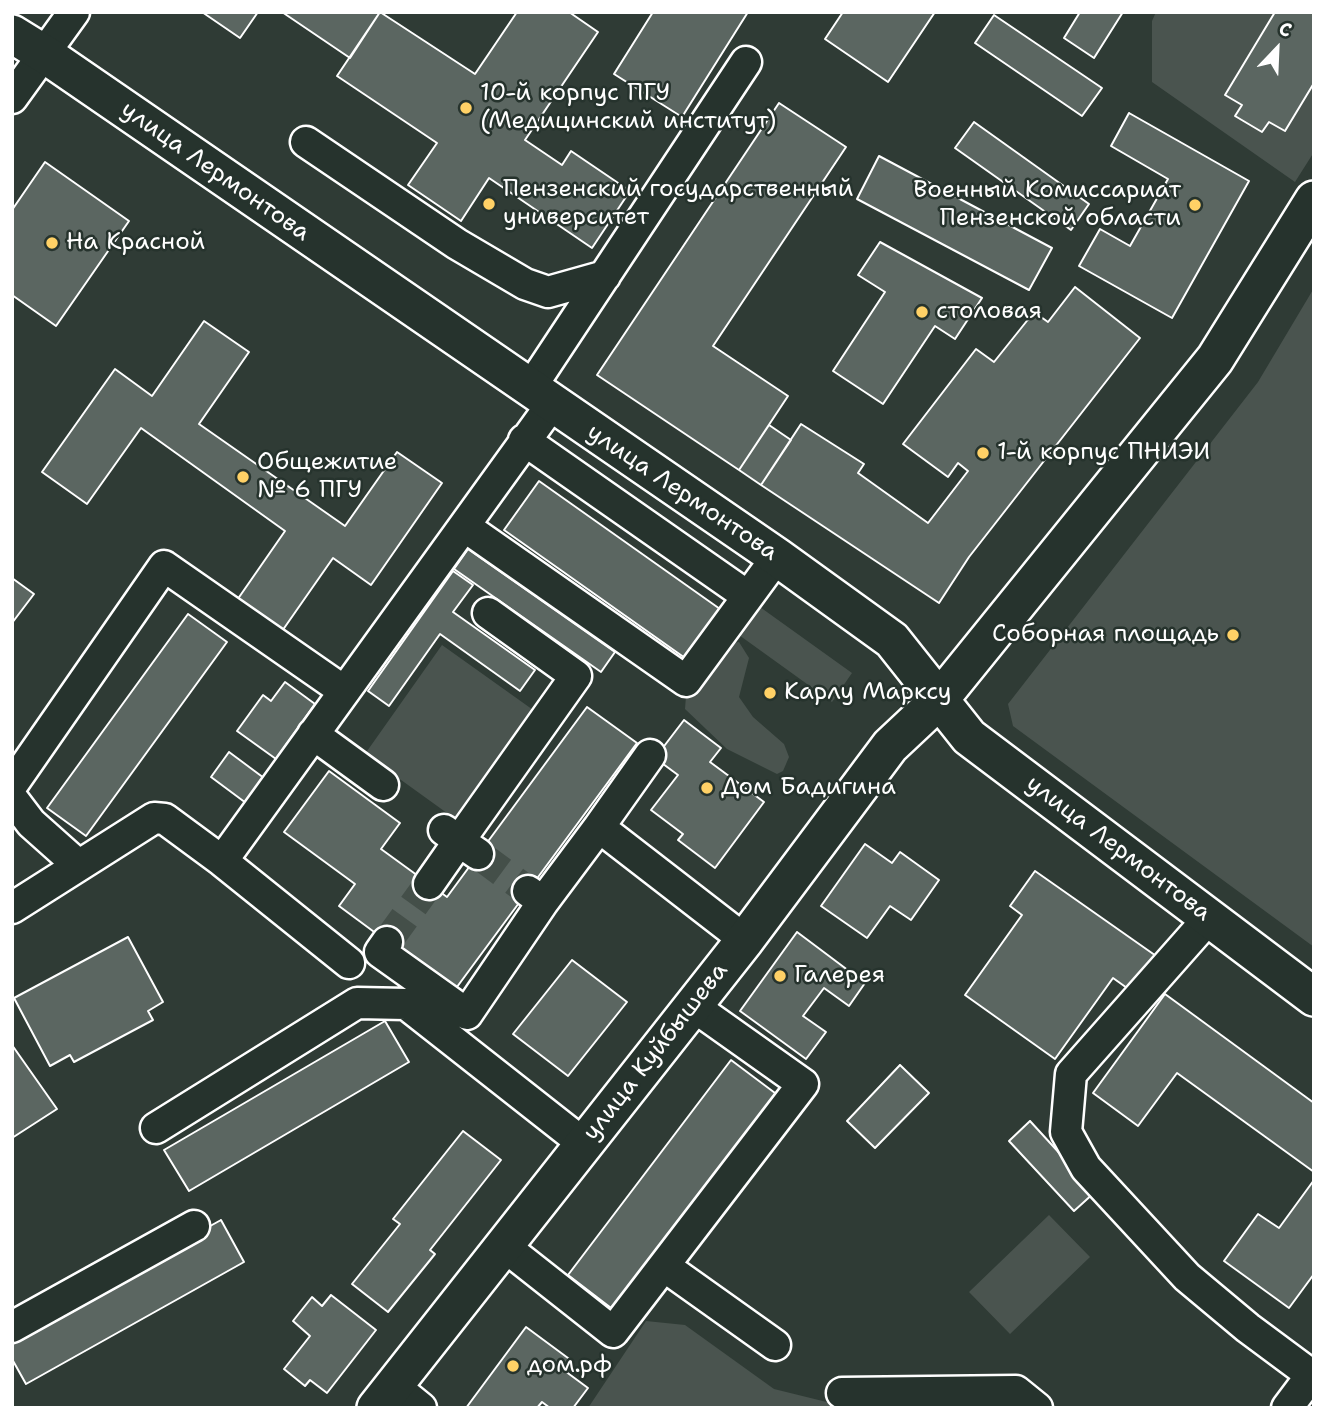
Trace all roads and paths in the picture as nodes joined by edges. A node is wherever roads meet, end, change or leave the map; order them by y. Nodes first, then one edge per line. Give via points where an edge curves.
1 (74, 12) edge
2 (12, 34) edge
3 (46, 55) junction
4 (746, 62) dead end
5 (12, 98) edge
6 (306, 142) dead end
7 (1314, 200) edge
8 (606, 276) junction
9 (541, 397) junction
10 (524, 440) junction
11 (464, 526) junction
12 (777, 557) junction
13 (746, 595) junction
14 (488, 613) dead end
15 (344, 691) junction
16 (939, 700) junction
17 (313, 734) junction
18 (650, 755) dead end
19 (12, 785) edge
20 (383, 785) dead end
21 (12, 798) edge
22 (599, 827) junction
23 (222, 861) junction
24 (77, 864) junction
25 (429, 884) tunnel mouth
26 (12, 908) edge
27 (1209, 918) junction
28 (745, 940) junction
29 (387, 942) dead end
30 (349, 963) dead end
31 (1314, 997) edge
32 (693, 1006) junction
33 (459, 1026) junction
34 (156, 1128) dead end
35 (584, 1144) junction
36 (194, 1226) dead end
37 (504, 1246) junction
38 (664, 1266) junction
39 (12, 1327) edge
40 (775, 1345) dead end
41 (1313, 1375) edge
42 (842, 1393) dead end
43 (397, 1400) edge
44 (1037, 1408) edge
45 (1287, 1408) edge

1 - 3 street
2 - 3 main road, улица Лермонтова
3 - 5 street
3 - 9 main road, улица Лермонтова
4 - 8 street
6 - 8 street via 525,284 548,292
7 - 16 main road, улица Куйбышева via 1215,359
8 - 9 street
9 - 10 street
9 - 12 main road, улица Лермонтова
10 - 11 street
10 - 13 street
11 - 13 street via 686,681
11 - 15 street
12 - 13 street
12 - 16 main road, улица Лермонтова via 892,640
14 - 25 street via 576,676
15 - 17 street
15 - 19 street via 164,566
16 - 27 main road, улица Лермонтова via 969,737
16 - 28 main road, улица Куйбышева via 890,746
17 - 20 street
17 - 23 street
18 - 22 street
21 - 24 street
22 - 28 street
22 - 33 street via 536,896
23 - 24 street via 158,817
23 - 30 street
24 - 26 street
27 - 31 main road, улица Лермонтова
27 - 41 street via 1071,1074 1066,1132 1086,1168 1187,1277
28 - 32 main road, улица Куйбышева
29 - 33 street via 380,952
32 - 35 main road, улица Куйбышева
32 - 38 street via 803,1084
33 - 34 street via 406,1004 357,1003
33 - 35 street
35 - 37 main road, улица Куйбышева
36 - 39 street
37 - 38 street via 613,1332
37 - 43 main road, улица Куйбышева
38 - 40 street
41 - 45 street
42 - 44 street via 1016,1391

